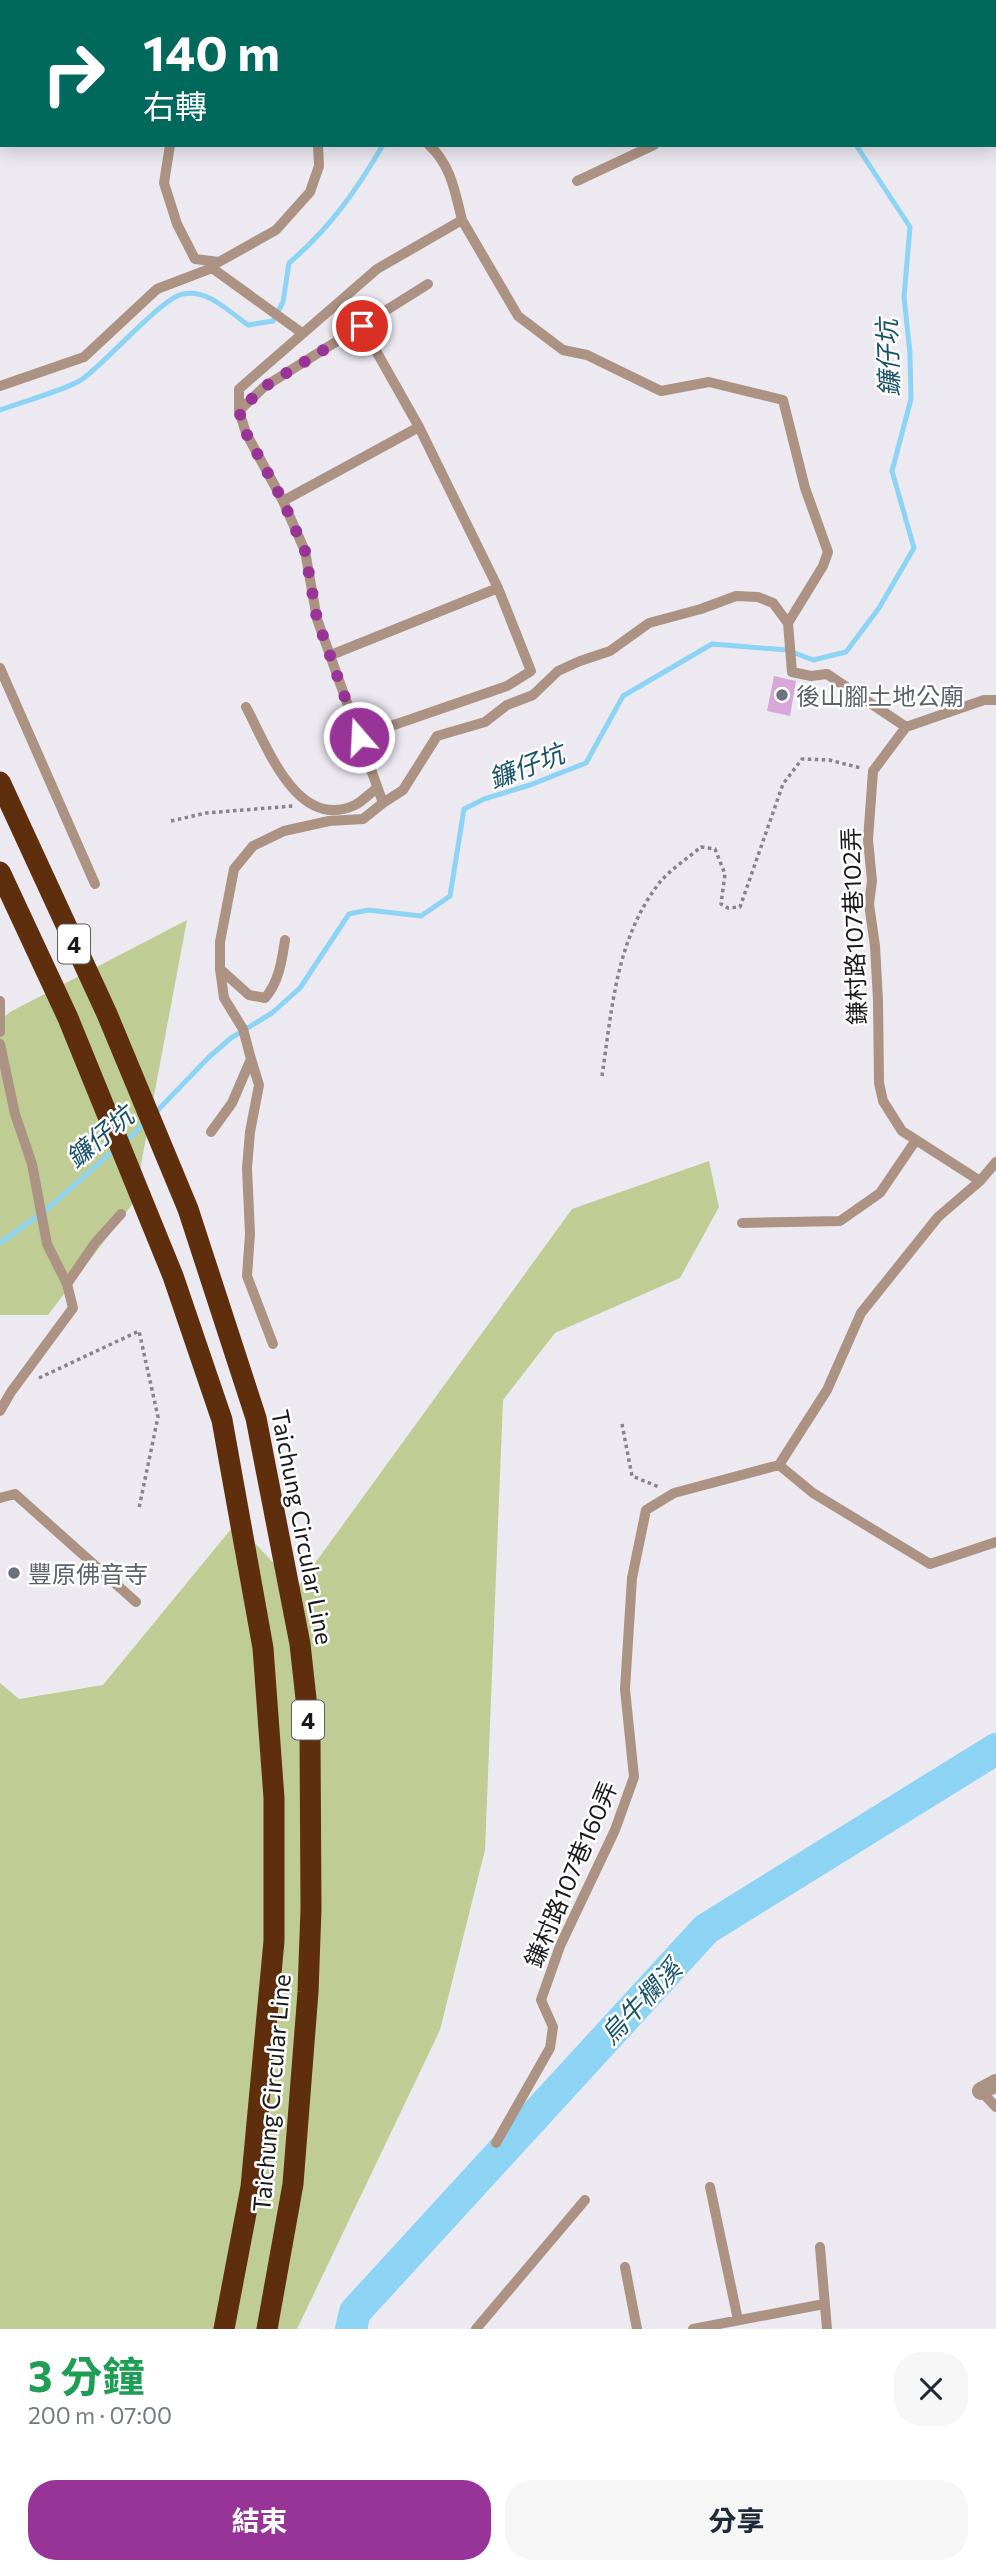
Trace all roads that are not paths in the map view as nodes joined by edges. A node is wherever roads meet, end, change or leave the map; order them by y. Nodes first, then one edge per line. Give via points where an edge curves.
1 (170, 147) edge
2 (318, 147) edge
3 (431, 147) edge
4 (650, 147) edge
5 (578, 181) dead end
6 (462, 220) junction
7 (219, 262) junction
8 (428, 284) dead end
9 (278, 318) junction
10 (362, 326) junction
11 (302, 334) junction
12 (0, 386) edge
13 (239, 411) junction
14 (419, 427) junction
15 (283, 501) junction
16 (498, 588) junction
17 (788, 623) junction
18 (331, 655) junction
19 (0, 668) edge
20 (996, 700) edge
21 (246, 707) dead end
22 (906, 727) junction
23 (359, 737) junction
24 (0, 782) edge
25 (377, 788) junction
26 (383, 803) junction
27 (0, 872) edge
28 (95, 884) dead end
29 (285, 940) dead end
30 (220, 970) junction
31 (0, 1001) edge
32 (0, 1032) edge
33 (0, 1044) edge
34 (251, 1059) junction
35 (211, 1132) dead end
36 (916, 1140) junction
37 (995, 1167) edge
38 (980, 1181) junction
39 (121, 1214) dead end
40 (742, 1223) dead end
41 (67, 1284) junction
42 (273, 1343) dead end
43 (0, 1411) edge
44 (779, 1465) junction
45 (0, 1498) edge
46 (996, 1542) edge
47 (136, 1602) dead end
48 (988, 2087) edge
49 (996, 2107) edge
50 (496, 2143) dead end
51 (710, 2187) dead end
52 (585, 2200) dead end
53 (820, 2247) dead end
54 (625, 2267) dead end
55 (824, 2304) junction
56 (738, 2320) junction
57 (224, 2329) edge
58 (267, 2329) edge
59 (475, 2329) edge
60 (637, 2329) edge
61 (693, 2329) edge
62 (827, 2329) edge

1 - 7 lane via 164,183 177,223 195,259
2 - 7 lane via 319,166 310,192 276,230
3 - 6 lane via 451,176
4 - 5 lane
6 - 11 lane via 377,269
6 - 17 lane via 518,316 563,350 587,355 661,391 709,382 783,400 805,488 828,552
7 - 9 lane
8 - 10 lane
9 - 11 lane
9 - 12 lane via 212,268 157,289 84,357
10 - 13 lane via 264,387
10 - 14 lane
11 - 13 lane via 239,389
13 - 15 lane
14 - 15 lane
14 - 16 lane
15 - 18 lane via 305,551 317,619
16 - 18 lane
16 - 23 lane via 531,671 507,686
17 - 22 lane via 792,672 827,674
17 - 26 lane via 773,603 736,596 649,623 610,652 558,671 533,695 507,705 485,722 437,736 403,790
18 - 23 lane
19 - 28 lane
20 - 22 lane
21 - 25 lane via 284,778 309,805 328,811 355,805
22 - 36 lane, 鎌村路107巷102弄 via 873,771 869,904 878,1000 878,1083 883,1101 902,1130
23 - 25 lane
24 - 58 highway, Taichung Circular Line / 4 via 107,1014 188,1209 256,1419 300,1644 310,1735 308,1993 293,2184
25 - 26 lane
26 - 30 lane via 363,819 284,831 253,846 234,869 220,942
27 - 57 highway, Taichung Circular Line / 4 via 116,1134 173,1276 222,1420 263,1648 274,1798 274,1941 251,2187
29 - 30 lane via 281,965 265,998 249,995
30 - 34 lane via 224,998 243,1029
31 - 32 lane
33 - 41 lane via 15,1114 32,1164 47,1244
34 - 35 lane via 232,1103
34 - 42 lane via 259,1085 247,1168 247,1276
36 - 38 lane, 鎌村路107巷102弄
36 - 40 lane via 880,1193 840,1221
37 - 38 lane
38 - 44 lane via 938,1217 861,1314 827,1390
39 - 41 lane
41 - 43 lane via 73,1308
44 - 46 lane via 813,1493 930,1564
44 - 50 lane, 鎌村路107巷160弄 via 674,1493 646,1510 632,1578 625,1689 634,1777 541,2000 553,2026 550,2048
45 - 47 lane via 15,1494
48 - 49 lane
51 - 56 lane
52 - 59 lane
53 - 55 lane
54 - 60 lane
55 - 56 lane
55 - 62 lane
56 - 61 lane

